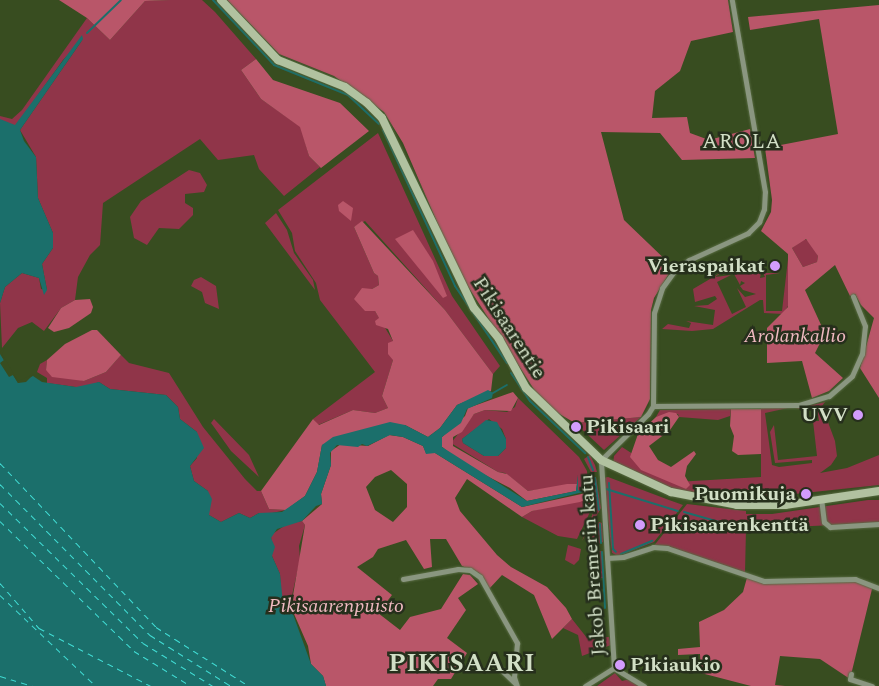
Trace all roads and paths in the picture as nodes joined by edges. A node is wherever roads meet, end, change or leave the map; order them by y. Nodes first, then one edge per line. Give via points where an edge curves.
1 (221, 0) edge
2 (732, 0) edge
3 (853, 296) dead end
4 (653, 406) junction
5 (601, 460) junction
6 (879, 492) edge
7 (821, 498) junction
8 (879, 524) edge
9 (607, 558) junction
10 (403, 579) dead end
11 (879, 588) edge
12 (492, 661) dead end
13 (614, 668) junction
14 (850, 677) dead end
15 (516, 685) edge
16 (586, 686) edge
17 (644, 686) edge
18 (872, 686) edge

1 - 5 street, Pikisaarentie via 278,60 345,87 367,102 382,118 470,302 499,339 534,396
2 - 4 street via 765,192 764,209 759,222 748,233 689,260 676,269 662,288 654,313
3 - 4 street via 865,326 862,354 852,376 829,396 799,405
4 - 5 street
5 - 7 street, Pikisaarentie via 646,484 711,502 770,506
5 - 9 street, Jakob Bremerin katu
6 - 7 street, Pikisaarentie
7 - 8 street via 824,522 830,527
9 - 11 street via 658,547 689,554 764,581 855,579
9 - 13 street, Jakob Bremerin katu
10 - 15 street via 458,569 470,570 480,577 518,643
12 - 15 street
13 - 16 street
13 - 17 street
14 - 18 street

